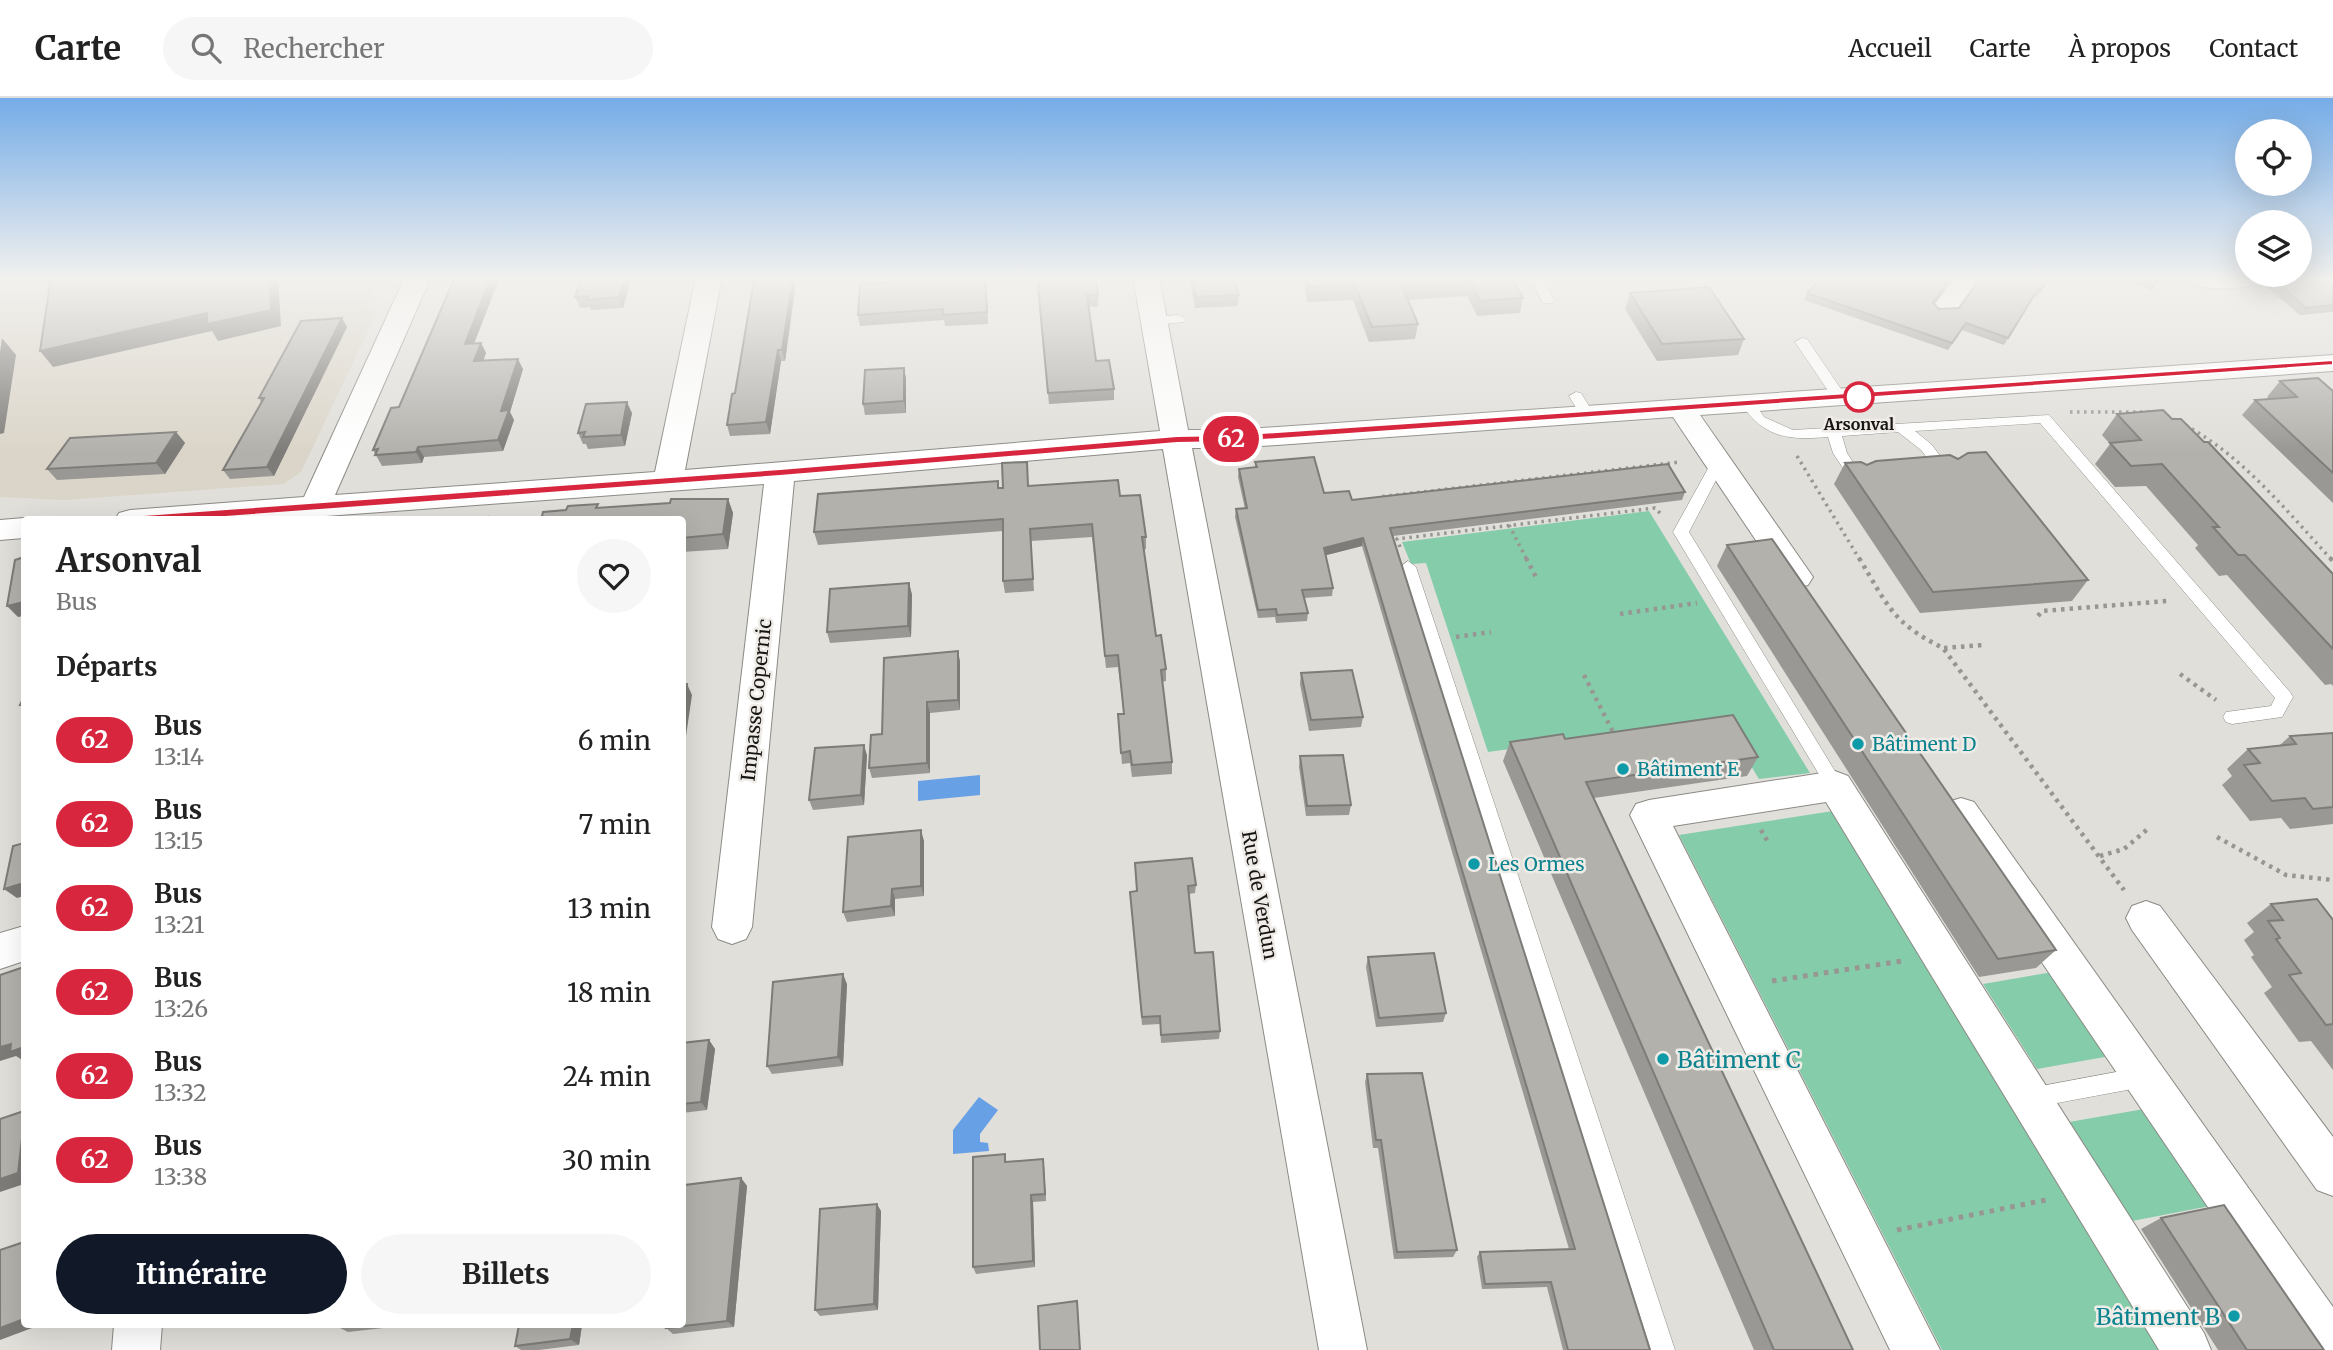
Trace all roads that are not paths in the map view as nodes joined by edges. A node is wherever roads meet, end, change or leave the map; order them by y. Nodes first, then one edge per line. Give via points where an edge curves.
1 (392, 335) edge
2 (697, 335) edge
3 (1167, 335) edge
4 (1802, 342) dead end
5 (2333, 363) edge
6 (2294, 366) junction
7 (2322, 391) edge
8 (1840, 398) junction
9 (1749, 405) junction
10 (1682, 410) junction
11 (1903, 429) junction
12 (1834, 434) junction
13 (1177, 439) junction
14 (1717, 460) junction
15 (780, 473) junction
16 (1946, 473) edge
17 (1857, 479) edge
18 (668, 480) junction
19 (313, 512) edge
20 (222, 516) edge
21 (21, 528) edge
22 (0, 530) edge
23 (1408, 567) road end
24 (1821, 611) edge
25 (2232, 717) road end
26 (1939, 781) edge
27 (1835, 786) junction
28 (2146, 918) road end
29 (732, 927) dead end
30 (21, 945) edge
31 (0, 951) edge
32 (2144, 1077) junction
33 (2030, 1098) junction
34 (2333, 1174) edge
35 (138, 1328) edge
36 (2333, 1349) edge
37 (136, 1350) edge
38 (1343, 1350) edge
39 (1663, 1350) edge
40 (1916, 1350) edge
41 (2187, 1350) edge

1 - 19 street
2 - 18 street
3 - 13 street, Rue de Verdun
4 - 8 lane
5 - 6 street
6 - 7 street
6 - 8 street
8 - 9 street
9 - 10 street
9 - 12 lane via 1759,420 1791,435
10 - 13 street via 1582,406 1233,439
10 - 14 street
11 - 12 lane
11 - 16 lane via 1926,447
11 - 25 lane via 2044,418 2284,697 2276,712
12 - 17 lane
13 - 15 street
13 - 38 street, Rue de Verdun
14 - 24 street
14 - 27 lane via 1681,532
15 - 18 street
15 - 29 street, Impasse Copernic
18 - 19 street
19 - 20 street
21 - 22 street
23 - 39 lane
26 - 32 street
27 - 33 street
27 - 40 street via 1648,815
28 - 34 street
30 - 31 street
32 - 33 lane
32 - 36 street
33 - 41 street
35 - 37 street

